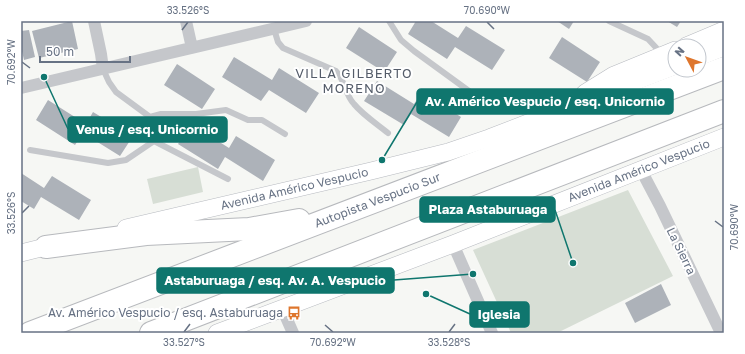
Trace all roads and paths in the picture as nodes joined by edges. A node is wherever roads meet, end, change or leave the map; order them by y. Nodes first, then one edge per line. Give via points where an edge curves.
1 (94, 21) edge
2 (186, 21) edge
3 (306, 21) edge
4 (389, 21) edge
5 (609, 21) edge
6 (273, 25) edge
7 (724, 30) edge
8 (705, 38) edge
9 (724, 47) edge
10 (192, 48) junction
11 (667, 54) edge
12 (707, 54) edge
13 (667, 58) edge
14 (724, 68) edge
15 (103, 69) junction
16 (21, 88) edge
17 (480, 99) dead end
18 (724, 111) edge
19 (150, 117) junction
20 (388, 133) dead end
21 (285, 134) dead end
22 (724, 137) edge
23 (154, 141) junction
24 (30, 150) dead end
25 (641, 170) junction
26 (228, 179) dead end
27 (355, 209) junction
28 (453, 244) junction
29 (46, 247) junction
30 (21, 253) edge
31 (282, 308) junction
32 (30, 333) edge
33 (151, 333) edge
34 (217, 333) edge
35 (293, 333) edge
36 (492, 333) edge
37 (721, 333) edge

1 - 15 street
2 - 10 street
3 - 6 street
4 - 17 lane via 401,40
5 - 11 lane via 648,39
6 - 10 street
6 - 20 lane via 278,42 283,48 336,71 341,76 353,104
7 - 8 main road
9 - 12 main road
10 - 15 street
13 - 29 main road, Avenida Américo Vespucio via 630,68 610,77 568,107 429,157
14 - 27 highway, Autopista Vespucio Sur
15 - 16 street
15 - 19 lane via 116,92
18 - 33 highway
19 - 21 lane via 226,110 248,120 262,120
19 - 23 lane via 146,126
22 - 25 main road, Avenida Américo Vespucio
23 - 24 lane via 126,160 108,163
23 - 26 lane
25 - 28 main road, Avenida Américo Vespucio
25 - 37 street, La Sierra
27 - 29 highway via 249,229 146,234
27 - 32 highway, Autopista Vespucio Sur
28 - 31 main road, Avenida Américo Vespucio
28 - 36 street
29 - 30 main road, Avenida Américo Vespucio
31 - 34 main road, Avenida Américo Vespucio
31 - 35 street

